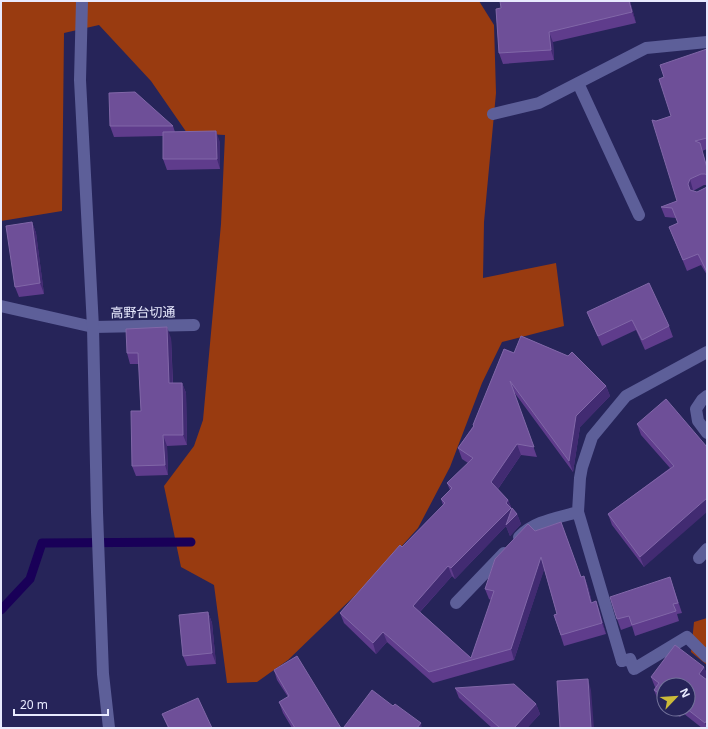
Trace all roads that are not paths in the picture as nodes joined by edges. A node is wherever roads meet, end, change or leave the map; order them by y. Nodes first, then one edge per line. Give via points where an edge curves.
1 (82, 1) edge
2 (707, 42) edge
3 (578, 83) junction
4 (493, 114) dead end
5 (639, 215) dead end
6 (1, 306) edge
7 (194, 325) dead end
8 (92, 327) junction
9 (707, 352) edge
10 (707, 396) edge
11 (707, 433) edge
12 (578, 512) junction
13 (456, 603) dead end
14 (707, 657) edge
15 (109, 728) edge

1 - 8 street via 80,80
2 - 3 street via 646,48
3 - 4 street via 539,103
3 - 5 street
6 - 8 street, 高野台切通
7 - 8 street, 高野台切通
8 - 15 street via 103,674
9 - 12 street via 626,396 592,437 582,467
10 - 11 street via 696,409 698,422
12 - 13 street via 535,524 526,530
12 - 14 street via 622,661 630,659 634,669 687,637

